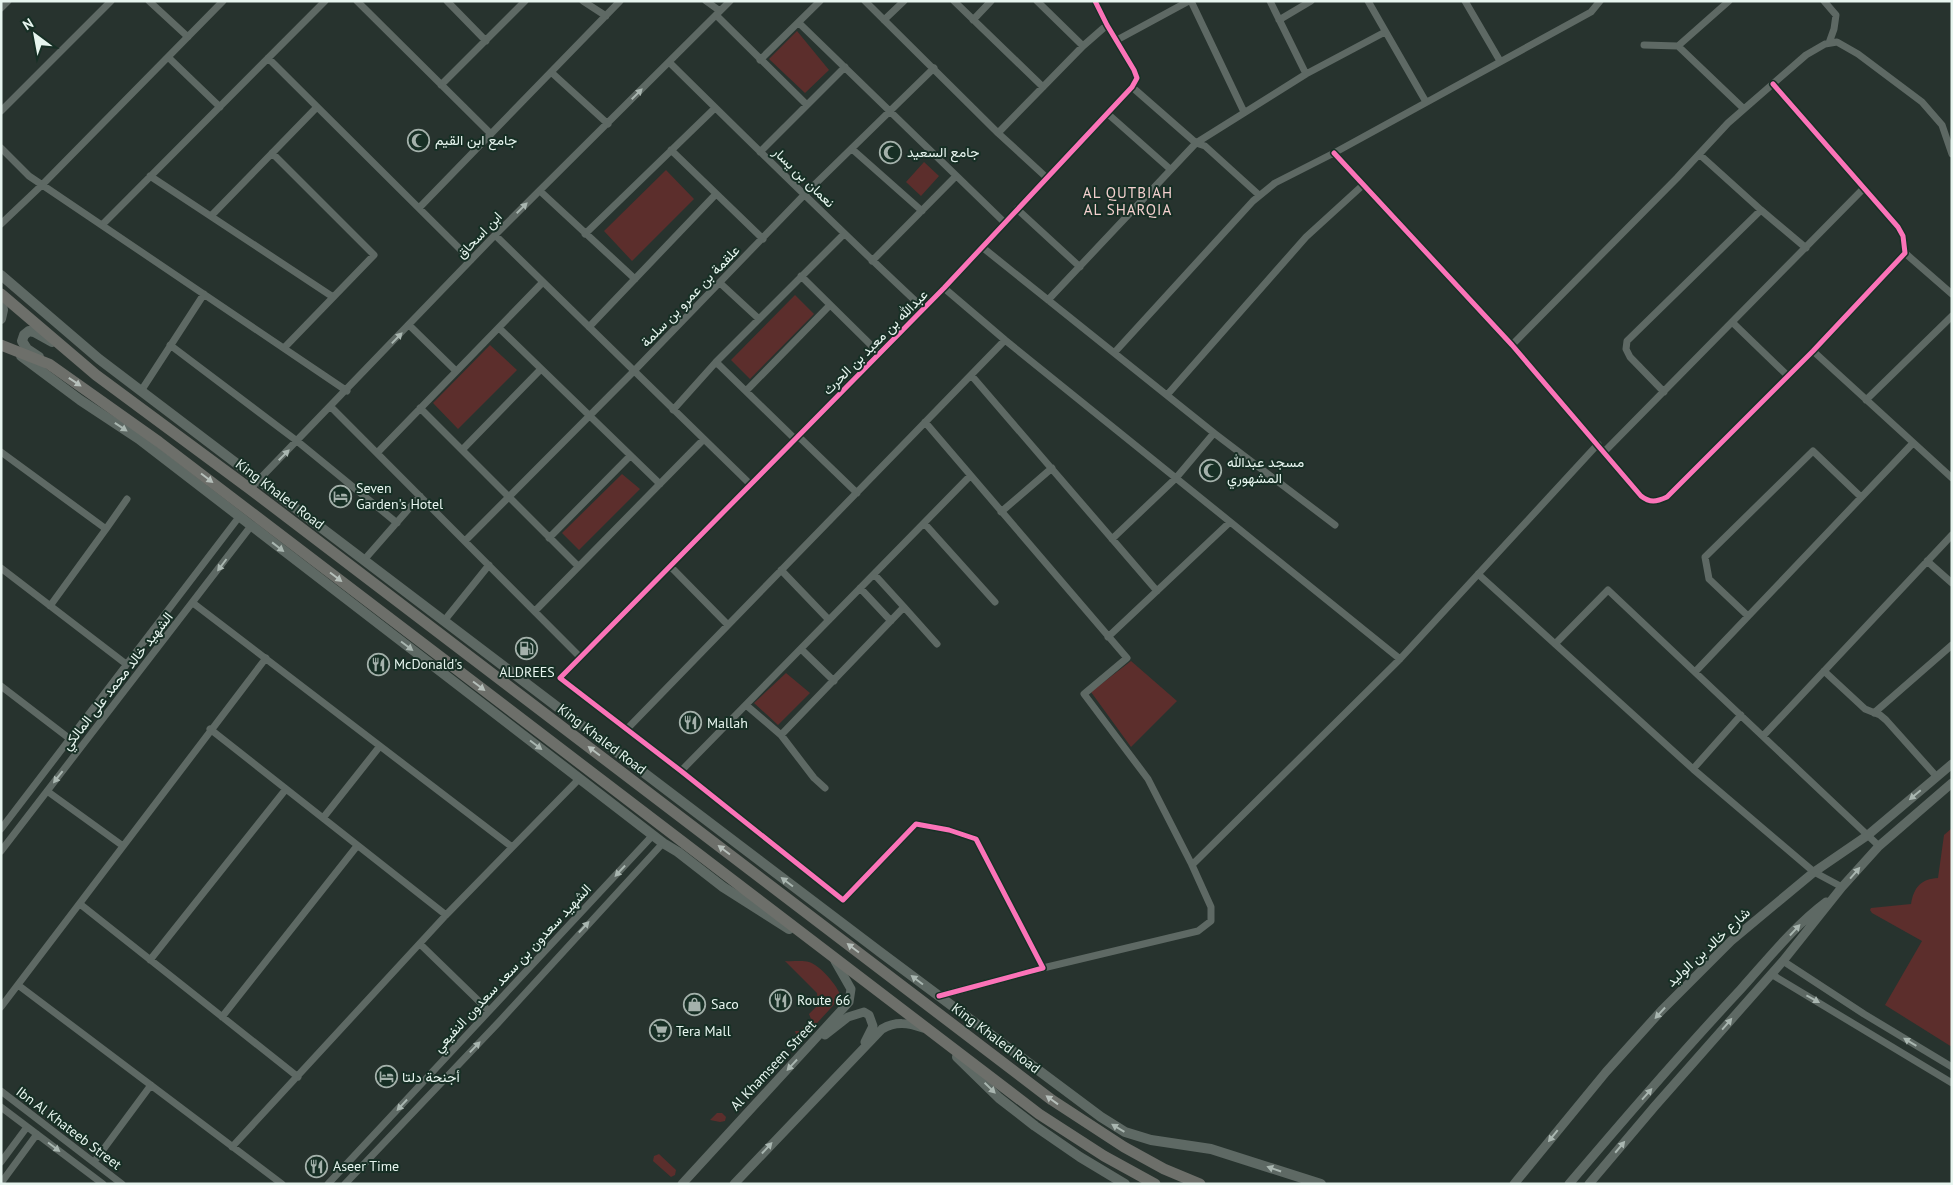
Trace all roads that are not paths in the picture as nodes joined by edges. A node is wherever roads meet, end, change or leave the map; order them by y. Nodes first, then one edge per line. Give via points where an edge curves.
1 (8, 1) edge
2 (111, 1) edge
3 (149, 1) edge
4 (223, 1) edge
5 (325, 1) edge
6 (356, 1) edge
7 (447, 1) edge
8 (525, 1) edge
9 (583, 1) edge
10 (620, 1) edge
11 (706, 1) edge
12 (730, 1) edge
13 (820, 1) edge
14 (865, 1) edge
15 (904, 1) edge
16 (954, 1) edge
17 (991, 1) edge
18 (1037, 1) edge
19 (1095, 1) edge
20 (1190, 1) edge
21 (1270, 1) edge
22 (1311, 1) edge
23 (1368, 1) edge
24 (1465, 1) edge
25 (1600, 1) edge
26 (1729, 1) edge
27 (1824, 1) edge
28 (1, 8) edge
29 (718, 13) junction
30 (606, 16) junction
31 (884, 20) junction
32 (973, 20) junction
33 (1279, 20) junction
34 (799, 23) junction
35 (1107, 25) junction
36 (1385, 32) junction
37 (188, 37) junction
38 (1117, 40) junction
39 (486, 41) junction
40 (1829, 43) junction
41 (1644, 44) dead end
42 (1083, 46) junction
43 (1678, 46) junction
44 (168, 57) junction
45 (268, 58) junction
46 (760, 60) junction
47 (669, 62) junction
48 (1500, 62) junction
49 (844, 67) junction
50 (934, 68) junction
51 (551, 72) junction
52 (1306, 74) junction
53 (1773, 84) junction
54 (441, 85) junction
55 (1043, 87) junction
56 (1132, 87) junction
57 (1426, 102) junction
58 (806, 105) junction
59 (220, 107) junction
60 (317, 107) junction
61 (715, 108) junction
62 (1744, 109) junction
63 (1, 111) edge
64 (890, 112) junction
65 (1244, 112) junction
66 (1108, 114) junction
67 (608, 124) junction
68 (998, 133) junction
69 (491, 134) junction
70 (1196, 143) junction
71 (1, 148) edge
72 (852, 149) junction
73 (671, 150) junction
74 (760, 152) junction
75 (272, 153) junction
76 (1334, 153) junction
77 (1699, 154) junction
78 (1952, 154) edge
79 (1170, 169) junction
80 (150, 176) junction
81 (956, 176) junction
82 (1047, 178) junction
83 (42, 185) junction
84 (1363, 185) junction
85 (1864, 188) junction
86 (540, 191) junction
87 (716, 194) junction
88 (805, 194) junction
89 (1259, 196) junction
90 (419, 208) junction
91 (1018, 210) junction
92 (1761, 210) junction
93 (922, 211) junction
94 (211, 216) junction
95 (1005, 223) junction
96 (1, 224) edge
97 (102, 225) junction
98 (585, 234) junction
99 (844, 234) junction
100 (495, 235) junction
101 (763, 239) junction
102 (982, 247) junction
103 (1806, 248) junction
104 (1905, 253) junction
105 (472, 260) junction
106 (872, 261) junction
107 (1080, 267) junction
108 (1, 275) edge
109 (801, 276) junction
110 (635, 279) junction
111 (543, 282) junction
112 (720, 284) junction
113 (944, 288) junction
114 (1, 294) edge
115 (204, 294) junction
116 (1952, 294) edge
117 (333, 297) junction
118 (1, 299) edge
119 (1048, 300) junction
120 (830, 305) junction
121 (923, 308) junction
122 (1952, 316) edge
123 (1, 319) edge
124 (759, 319) junction
125 (1732, 322) junction
126 (409, 325) junction
127 (589, 327) junction
128 (499, 328) junction
129 (1005, 340) junction
130 (170, 345) junction
131 (1512, 345) junction
132 (6, 346) edge
133 (284, 348) junction
134 (66, 350) junction
135 (1813, 351) junction
136 (1114, 353) junction
137 (879, 354) junction
138 (716, 362) junction
139 (49, 364) junction
140 (541, 369) junction
141 (456, 371) junction
142 (634, 371) junction
143 (971, 375) junction
144 (1788, 376) junction
145 (141, 391) junction
146 (346, 391) junction
147 (746, 391) junction
148 (1664, 392) junction
149 (1167, 396) junction
150 (1866, 400) junction
151 (331, 406) junction
152 (420, 408) junction
153 (673, 410) junction
154 (590, 416) junction
155 (925, 422) junction
156 (1214, 434) junction
157 (797, 438) junction
158 (703, 440) junction
159 (297, 441) junction
160 (1913, 443) junction
161 (1598, 444) junction
162 (462, 450) junction
163 (1, 452) edge
164 (377, 452) junction
165 (1604, 452) junction
166 (630, 456) junction
167 (1052, 468) junction
168 (970, 476) junction
169 (1176, 478) junction
170 (1952, 478) edge
171 (259, 480) junction
172 (660, 484) junction
173 (750, 484) junction
174 (250, 489) junction
175 (857, 493) junction
176 (420, 496) junction
177 (509, 497) junction
178 (1861, 497) junction
179 (128, 500) dead end
180 (1001, 512) junction
181 (239, 517) junction
182 (1230, 522) junction
183 (397, 523) junction
184 (924, 523) junction
185 (1335, 525) dead end
186 (251, 526) junction
187 (106, 529) junction
188 (1952, 534) edge
189 (549, 538) junction
190 (1112, 539) junction
191 (465, 541) junction
192 (364, 560) junction
193 (1927, 561) junction
194 (489, 565) junction
195 (578, 566) junction
196 (670, 566) junction
197 (1, 568) edge
198 (781, 570) junction
199 (874, 574) junction
200 (1478, 574) junction
201 (1952, 583) edge
202 (860, 588) junction
203 (1157, 590) junction
204 (994, 602) dead end
205 (193, 603) junction
206 (50, 606) junction
207 (904, 607) junction
208 (535, 611) junction
209 (1748, 616) junction
210 (829, 620) junction
211 (444, 621) junction
212 (892, 621) junction
213 (728, 625) junction
214 (1108, 637) junction
215 (937, 644) dead end
216 (1555, 644) junction
217 (1952, 645) edge
218 (801, 649) junction
219 (580, 657) junction
220 (266, 658) junction
221 (1400, 659) junction
222 (126, 664) junction
223 (1824, 671) junction
224 (1695, 672) junction
225 (834, 681) junction
226 (1, 686) edge
227 (746, 705) junction
228 (1874, 713) junction
229 (1741, 715) junction
230 (210, 729) junction
231 (627, 729) junction
232 (781, 735) junction
233 (1763, 736) junction
234 (70, 739) junction
235 (380, 746) junction
236 (1952, 764) edge
237 (1693, 769) junction
238 (681, 771) junction
239 (1936, 776) junction
240 (580, 778) junction
241 (1952, 783) edge
242 (825, 788) dead end
243 (286, 789) junction
244 (47, 791) junction
245 (323, 818) junction
246 (1, 828) edge
247 (653, 835) junction
248 (1868, 835) junction
249 (663, 843) junction
250 (123, 846) junction
251 (357, 846) junction
252 (1879, 846) junction
253 (512, 847) junction
254 (1, 851) edge
255 (1192, 865) junction
256 (1814, 872) junction
257 (1840, 890) junction
258 (80, 904) junction
259 (446, 915) junction
260 (420, 944) junction
261 (832, 956) junction
262 (150, 960) junction
263 (1783, 961) junction
264 (1043, 968) junction
265 (1771, 974) junction
266 (18, 984) junction
267 (938, 996) junction
268 (1, 1007) edge
269 (489, 1011) junction
270 (222, 1017) junction
271 (930, 1030) junction
272 (810, 1046) junction
273 (859, 1053) junction
274 (1952, 1067) edge
275 (298, 1077) junction
276 (1952, 1083) edge
277 (151, 1086) junction
278 (1, 1091) edge
279 (1, 1107) edge
280 (27, 1127) junction
281 (37, 1134) junction
282 (232, 1147) junction
283 (1, 1162) edge
284 (94, 1162) junction
285 (1, 1183) edge
286 (103, 1184) edge
287 (122, 1184) edge
288 (282, 1184) edge
289 (328, 1184) edge
290 (345, 1184) edge
291 (682, 1184) edge
292 (734, 1184) edge
293 (1125, 1184) edge
294 (1155, 1184) edge
295 (1200, 1184) edge
296 (1321, 1184) edge
297 (1514, 1184) edge
298 (1569, 1184) edge
299 (1589, 1184) edge

1 - 28 street
2 - 63 street
3 - 37 street
4 - 37 street
5 - 45 street
6 - 54 street
7 - 39 street
8 - 39 street
9 - 30 street
10 - 30 street
11 - 29 street
12 - 29 street, ابن اسحاق
13 - 34 street
14 - 31 street
15 - 31 street
16 - 32 street
17 - 32 street
18 - 42 street
19 - 35 street
20 - 38 street
20 - 65 street
21 - 33 street
22 - 33 street
23 - 36 street
24 - 48 street
25 - 48 street via 1591,12
26 - 43 street
27 - 40 street via 1836,15
29 - 46 street
29 - 47 street, ابن اسحاق
30 - 51 street
31 - 50 street
32 - 55 street
33 - 52 street
34 - 46 street
34 - 49 street
35 - 38 street
35 - 42 street
36 - 52 street
36 - 57 street
37 - 44 street
38 - 56 street via 1134,70 1136,78
39 - 54 street
40 - 53 street via 1806,55
40 - 78 street via 1837,42 1858,54 1922,102 1942,125
41 - 43 street
42 - 55 street
43 - 62 street
44 - 59 street
44 - 83 street
45 - 59 street
45 - 60 street
46 - 58 street
47 - 61 street, نعمان بن يسار
67 -> 47 street, ابن اسحاق
48 - 57 street
49 - 58 street
49 - 64 street
50 - 64 street, علقمة بن عمرو بن سلمة
50 - 68 street
51 - 67 street
51 - 69 street
52 - 65 street
53 - 62 street
53 - 85 street
54 - 69 street
55 - 68 street
56 - 66 street, عبدالله بن معبد بن الحرث
56 - 70 street
57 - 76 street
58 - 74 street
59 - 80 street
60 - 75 street
60 - 90 street
61 - 73 street
61 - 74 street, نعمان بن يسار
62 - 77 street
64 - 72 street, علقمة بن عمرو بن سلمة
64 - 81 street
65 - 70 street
66 - 79 street
66 - 82 street, عبدالله بن معبد بن الحرث
67 - 86 street, ابن اسحاق
68 - 82 street
69 - 90 street
70 - 79 street
70 - 89 street via 1205,146
71 - 83 street
72 - 88 street, علقمة بن عمرو بن سلمة
72 - 93 street
73 - 87 street
73 - 98 street
74 - 88 street, نعمان بن يسار
75 - 94 street
75 - 117 street via 374,255
76 - 84 street
76 - 89 street via 1275,183
77 - 92 street
77 - 131 street
79 - 107 street
80 - 94 street
80 - 97 street
81 - 93 street
81 - 95 street
82 - 91 street, عبدالله بن معبد بن الحرث
83 - 96 street
83 - 97 street
84 - 131 street
84 - 149 street via 1306,237
85 - 103 street
85 - 104 street via 1898,227
86 - 98 street
100 -> 86 street, ابن اسحاق
87 - 101 street
87 - 110 street
88 - 99 street, نعمان بن يسار
88 - 101 street, علقمة بن عمرو بن سلمة
89 - 136 street
90 - 105 street
91 - 95 street, عبدالله بن معبد بن الحرث
91 - 107 street
92 - 103 street
92 - 148 street via 1627,341 1630,358
93 - 106 street
94 - 117 street
95 - 102 street, عبدالله بن معبد بن الحرث
97 - 115 street
98 - 110 street
99 - 106 street, نعمان بن يسار
99 - 109 street
100 - 105 street, ابن اسحاق
100 - 111 street
101 - 112 street, علقمة بن عمرو بن سلمة
102 - 113 street, عبدالله بن معبد بن الحرث
102 - 119 street
103 - 125 street
104 - 116 street
104 - 135 street
105 - 126 street, ابن اسحاق
106 - 121 street, نعمان بن يسار
107 - 119 street
108 - 145 main road
109 - 120 street
109 - 124 street
110 - 127 street
111 - 127 street
111 - 128 street
112 - 124 street
112 - 142 street, علقمة بن عمرو بن سلمة
113 - 121 street, عبدالله بن معبد بن الحرث
113 - 129 street
114 - 134 main road, King Khaled Road
115 - 130 street
115 - 133 street
117 - 133 street
118 - 123 main road
119 - 136 street
120 - 137 street
120 - 147 street
121 - 137 street, عبدالله بن معبد بن الحرث
122 - 150 street
124 - 138 street
125 - 144 street
125 - 148 street
126 - 141 street
146 -> 126 street, ابن اسحاق
127 - 142 street
128 - 140 street
128 - 141 street
129 - 143 street
129 - 169 street
130 - 145 street
130 - 159 street
131 - 161 street
132 - 139 main road
132 -> 181 main road via 138,439
133 - 146 street
134 - 139 main road via 34,332 24,335 22,341 27,349
134 - 174 main road, King Khaled Road
135 - 144 street
135 - 150 street
136 - 149 street
137 - 157 street, عبدالله بن معبد بن الحرث
138 - 147 street
138 - 153 street
139 -> 261 main road via 159,442
140 - 154 street
140 - 162 street
141 - 152 street
142 - 153 street
142 - 154 street, علقمة بن عمرو بن سلمة
143 - 155 street
143 - 167 street
144 - 165 street via 1667,497 1658,501 1640,496
145 - 171 main road
146 - 151 street, ابن اسحاق
147 - 157 street
148 - 165 street
149 - 156 street
150 - 160 street
151 - 159 street, ابن اسحاق
151 - 164 street
152 - 162 street
152 - 164 street
153 - 158 street
154 - 166 street
154 - 177 street, علقمة بن عمرو بن سلمة
155 - 168 street
155 - 175 street
156 - 169 street
156 - 185 street
157 - 173 street, عبدالله بن معبد بن الحرث
157 - 175 street
158 - 172 street
158 - 173 street
171 -> 159 street, ابن اسحاق
159 - 183 street
160 - 170 street
160 - 178 street
161 - 165 street
161 - 200 street
162 - 177 street
163 - 187 street
164 - 176 street
166 - 172 street
166 - 189 street
167 - 180 street
167 - 190 street
168 - 180 street
168 - 184 street
169 - 182 street
169 - 190 street
171 - 174 street, ابن اسحاق
171 - 192 main road
172 - 195 street
173 - 196 street, عبدالله بن معبد بن الحرث
295 -> 174 main road, King Khaled Road via 1124,1148 1052,1100
175 - 198 street
176 - 183 street
176 - 191 street
177 - 189 street
177 - 191 street, علقمة بن عمرو بن سلمة
178 - 209 street
178 - 209 street via 1813,451 1705,558 1709,579
179 - 187 street
180 - 214 street
181 - 186 main road
181 - 222 street, الشهيد خالد محمد على المالكي
182 - 203 street
182 - 221 street
183 - 192 street
184 - 199 street
184 - 204 street
186 -> 205 street, الشهيد خالد محمد على المالكي
186 -> 240 main road
187 - 206 street
188 - 193 street
189 - 195 street
190 - 203 street
191 - 194 street
192 - 211 main road
193 - 201 street
193 - 223 street
194 - 208 street
194 - 211 street
195 - 208 street
196 - 213 street
196 - 219 street, عبدالله بن معبد بن الحرث
197 - 206 street
198 - 210 street
198 - 213 street
199 - 202 street
199 - 207 street
200 - 216 street
200 - 221 street
202 - 210 street
202 - 212 street
203 - 214 street
205 - 220 street
205 -> 244 street, الشهيد خالد محمد على المالكي
206 - 222 street
207 - 212 street
207 - 215 street
208 - 219 street
209 - 224 street
210 - 218 street
267 -> 211 main road
212 - 225 street
213 - 231 street
214 - 255 street via 1127,658 1084,694 1148,779
216 - 224 street via 1608,590
216 - 237 street
217 - 228 street
218 - 225 street
218 - 227 street
219 - 231 street, عبدالله بن معبد بن الحرث via 560,678
220 - 230 street
220 - 235 street
221 - 255 street
222 - 234 street, الشهيد خالد محمد على المالكي
223 - 228 street via 1865,709
223 - 233 street
224 - 229 street
225 - 232 street
226 - 234 street
227 - 232 street
227 - 238 street
228 - 239 street via 1886,720
229 - 233 street
229 - 237 street
230 - 243 street
230 - 250 street
231 - 238 street
232 - 242 street
233 - 248 street
234 - 246 street, الشهيد خالد محمد على المالكي
235 - 245 street
235 - 253 street
236 - 239 street, شارع خالد بن الوليد
237 - 256 street
238 - 264 street via 843,900 916,824 976,839
239 -> 248 street, شارع خالد بن الوليد
240 - 247 main road
240 - 253 street
241 - 252 street
243 - 245 street
243 - 262 street
244 - 250 street
244 - 254 street, الشهيد خالد محمد على المالكي
245 - 251 street
247 - 249 main road
247 -> 269 street, الشهيد سعدون بن سعد سعدون النفيعي
248 - 252 street
248 - 256 street, شارع خالد بن الوليد
249 - 261 main road via 723,887
290 -> 249 street, الشهيد سعدون بن سعد سعدون النفيعي
250 - 258 street
251 - 259 street
251 - 270 street
257 -> 252 street
253 - 259 street
255 - 264 street via 1211,907 1210,921 1198,931
256 - 257 street
256 -> 297 street, شارع خالد بن الوليد via 1731,941 1661,1012 1606,1072
257 - 263 street
298 -> 257 street via 1762,966 1810,914
258 - 262 street
258 - 266 street
259 - 260 street
260 - 269 street
260 - 275 street
261 - 271 main road
261 - 272 street, Al Khamseen Street via 852,989 849,1002
262 - 270 street
263 - 265 street
274 -> 263 street
264 - 267 street
265 -> 276 street
299 -> 265 street
266 - 268 street
266 - 277 street
296 -> 267 main road via 1211,1149 1151,1140 1125,1132 1101,1118
269 -> 289 street, الشهيد سعدون بن سعد سعدون النفيعي
270 - 275 street
271 - 273 street via 910,1024 894,1024
271 -> 293 main road via 999,1098 1080,1157
271 - 294 main road via 1039,1114
272 - 273 street via 848,1017 864,1012 869,1014 873,1026
272 -> 291 street, Al Khamseen Street
292 -> 273 street
275 - 282 street
277 - 282 street
277 - 284 street
278 - 284 street, Ibn Al Khateeb Street
279 - 280 street, Ibn Al Khateeb Street
280 - 281 street, Ibn Al Khateeb Street
280 - 283 street
281 - 285 street
281 -> 286 street, Ibn Al Khateeb Street
282 - 288 street
284 - 287 street, Ibn Al Khateeb Street

